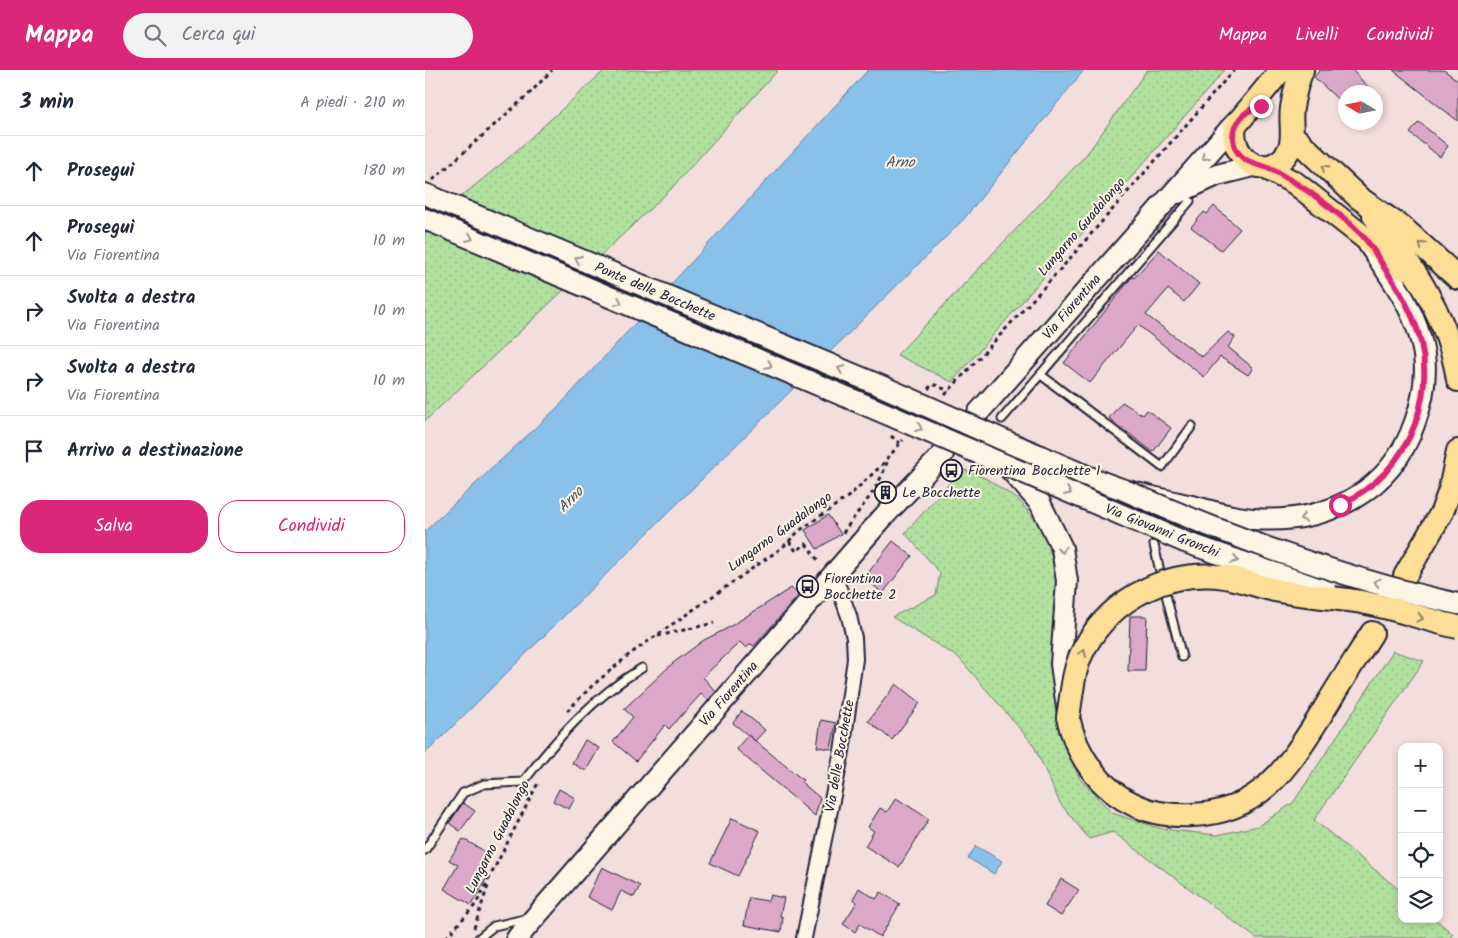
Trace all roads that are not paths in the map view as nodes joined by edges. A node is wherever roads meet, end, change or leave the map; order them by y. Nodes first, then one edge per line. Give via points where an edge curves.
1 (1281, 70) edge
2 (1302, 70) edge
3 (1241, 117) junction
4 (1292, 131) junction
5 (1259, 165) junction
6 (428, 187) edge
7 (1359, 198) junction
8 (1165, 200) junction
9 (1190, 202) dead end
10 (425, 219) edge
11 (1362, 235) junction
12 (1458, 278) edge
13 (1420, 281) junction
14 (1041, 375) junction
15 (1458, 380) edge
16 (886, 388) joint
17 (875, 409) joint
18 (978, 414) dead end
19 (1002, 420) dead end
20 (1192, 426) dead end
21 (1458, 451) edge
22 (943, 454) dead end
23 (1007, 466) junction
24 (1124, 490) junction
25 (1154, 545) dead end
26 (829, 567) junction
27 (1161, 576) dead end
28 (1405, 576) dead end
29 (1165, 591) dead end
30 (1357, 601) junction
31 (1458, 604) edge
32 (1458, 627) edge
33 (1372, 633) dead end
34 (1181, 657) dead end
35 (642, 668) dead end
36 (1068, 717) junction
37 (425, 850) edge
38 (535, 916) junction
39 (479, 938) edge
40 (517, 938) edge
41 (804, 938) edge

1 - 3 main road, Via Fiorentina
2 - 4 main road, Via Fiorentina via 1293,102
3 - 4 main road via 1261,106 1274,108 1285,115
3 - 5 main road via 1233,136 1237,150 1247,161
3 -> 8 main road, Via Fiorentina
4 - 5 main road, Via Fiorentina via 1289,150 1284,158 1271,165
7 -> 4 main road
5 - 8 main road, Via Fiorentina via 1201,181
5 - 11 main road via 1295,183
16 -> 6 main road, Ponte delle Bocchette
12 -> 7 main road via 1404,229
7 - 13 main road
8 - 18 main road, Via Fiorentina
9 - 14 lane
10 -> 17 main road, Ponte delle Bocchette
11 - 13 main road
11 -> 24 main road, bridge via 1410,310 1421,338 1425,379 1418,415 1399,457 1375,484 1349,501 1308,517 1285,520 1237,518
13 - 15 main road via 1445,331
14 - 19 lane
14 - 20 lane via 1162,466
16 - 24 main road, Via Giovanni Gronchi, bridge
17 -> 23 main road, Via Giovanni Gronchi, bridge
21 - 28 main road via 1442,512
22 - 26 main road, Via Fiorentina
23 -> 30 main road, Via Giovanni Gronchi, bridge via 1185,542
23 -> 36 main road, bridge via 1040,503 1062,548 1067,581 1061,664
31 -> 24 main road, Via Giovanni Gronchi, bridge via 1391,587 1262,546
25 - 27 lane
26 - 38 main road, Via Fiorentina
26 - 41 street, Via delle Bocchette via 849,616 855,659 842,751
29 - 34 lane
30 -> 32 main road, Via Giovanni Gronchi, bridge
36 -> 30 main road, bridge via 1084,648 1117,607 1147,589 1175,580 1213,576 1292,593
33 - 36 main road via 1285,768 1265,788 1228,811 1196,815 1162,814 1119,796 1101,782 1083,758
35 - 37 lane via 582,713 557,738 523,782 484,784 463,793
38 - 39 lane via 494,926
38 - 40 main road, Via Fiorentina

